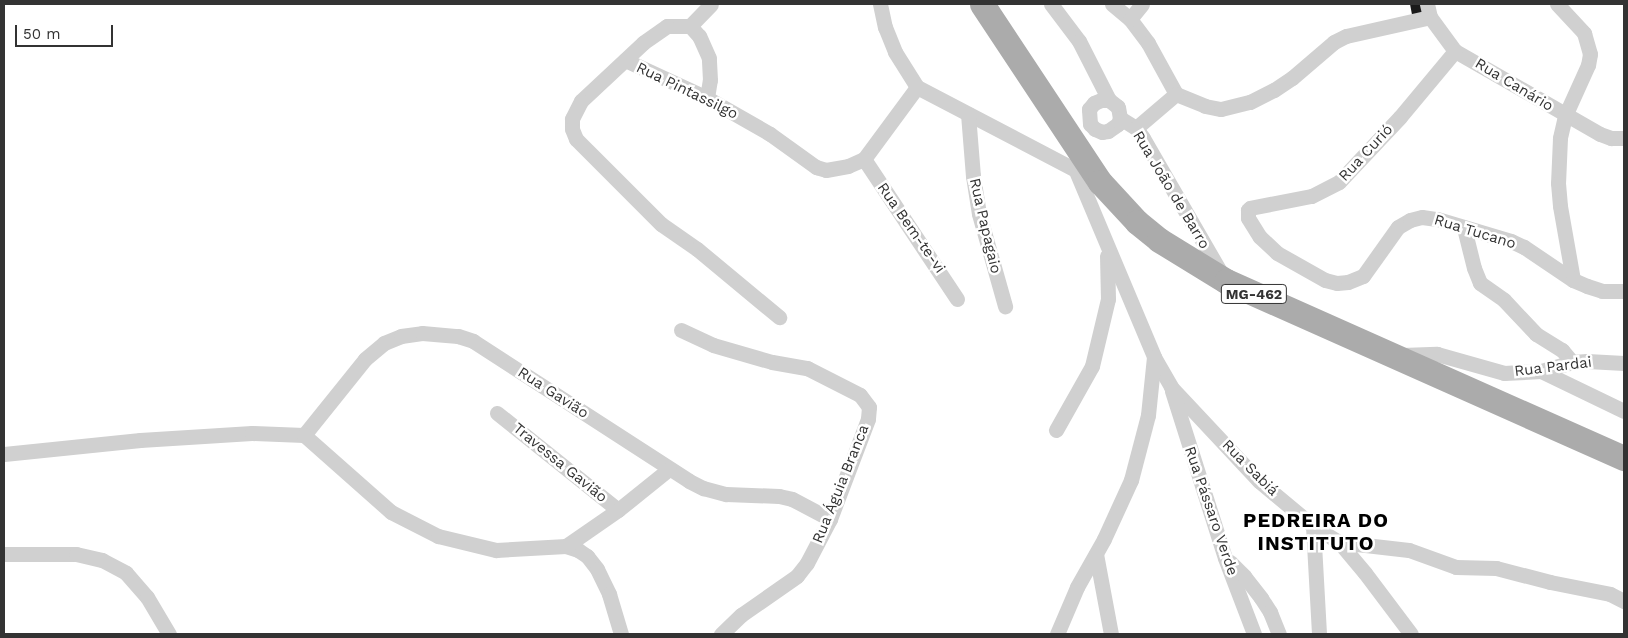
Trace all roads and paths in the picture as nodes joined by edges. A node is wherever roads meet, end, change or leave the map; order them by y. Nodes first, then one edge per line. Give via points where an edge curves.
1 (711, 4) edge
2 (880, 4) edge
3 (982, 4) edge
4 (1050, 4) edge
5 (1112, 4) edge
6 (1142, 4) edge
7 (1557, 4) edge
8 (1429, 10) edge
9 (1130, 19) junction
10 (690, 26) junction
11 (1455, 51) junction
12 (625, 60) junction
13 (917, 87) junction
14 (1176, 94) junction
15 (707, 98) junction
16 (1109, 100) junction
17 (1089, 109) junction
18 (968, 114) junction
19 (1565, 116) junction
20 (1120, 118) junction
21 (1062, 124) junction
22 (1136, 128) junction
23 (1102, 132) junction
24 (1624, 138) edge
25 (864, 159) junction
26 (1077, 161) junction
27 (1248, 210) joint
28 (1464, 228) junction
29 (1106, 242) junction
30 (1573, 280) junction
31 (1226, 281) junction
32 (1624, 291) edge
33 (957, 299) dead end
34 (1005, 306) dead end
35 (779, 317) dead end
36 (681, 330) dead end
37 (1394, 356) junction
38 (1154, 357) junction
39 (1572, 362) junction
40 (1624, 363) edge
41 (1541, 371) junction
42 (1171, 387) junction
43 (1624, 411) edge
44 (498, 413) dead end
45 (1056, 430) dead end
46 (304, 436) junction
47 (4, 454) edge
48 (1624, 458) edge
49 (669, 469) junction
50 (618, 510) junction
51 (830, 519) junction
52 (1313, 526) junction
53 (1338, 542) junction
54 (566, 546) junction
55 (4, 554) edge
56 (1096, 554) junction
57 (1225, 558) junction
58 (1624, 601) edge
59 (169, 634) edge
60 (621, 634) edge
61 (721, 634) edge
62 (1057, 634) edge
63 (1111, 634) edge
64 (1254, 634) edge
65 (1279, 634) edge
66 (1319, 634) edge
67 (1411, 634) edge

1 - 10 street
2 - 13 street via 895,52
3 - 21 main road, MG-462
4 - 16 street, Rua João de Barro via 1079,41
5 - 9 street
6 - 9 street
7 - 19 street via 1584,33 1590,54
8 - 11 street, Rua Canário
8 - 14 street via 1334,42 1292,78 1235,108 1205,106
9 - 14 street via 1148,43
10 - 12 street via 659,29
10 - 15 street via 700,36 709,58
11 - 19 street, Rua Canário
11 - 27 street, Rua Curió via 1400,117 1339,182 1311,196 1254,206
12 - 15 street, Rua Pintassilgo
12 - 35 street, Rua Pintassilgo via 575,110 572,129 576,139 661,224
13 - 18 street
13 - 25 street
14 - 22 street
15 - 25 street, Rua Pintassilgo via 770,134 816,167 837,169
16 - 17 street via 1094,103
16 - 20 street, Rua João de Barro via 1118,107
17 - 21 street
17 - 23 street via 1090,124
18 - 26 street via 1026,143
18 - 34 street, Rua Papagaio via 980,214
19 - 24 street, Rua Canário via 1600,134
19 - 30 street via 1560,138 1558,183
20 - 22 street, Rua João de Barro
20 - 23 street via 1114,129
21 - 26 main road, MG-462
22 - 31 street, Rua João de Barro
23 - 26 street
25 - 33 street, Rua Bem-te-vi
26 - 29 street, Rua Sabiá
26 - 31 main road, MG-462 via 1159,240
27 - 28 street, Rua Tucano via 1260,237 1277,252 1336,283 1363,276 1398,227 1410,220 1422,217 1436,219
28 - 30 street, Rua Tucano via 1517,244
28 - 39 street via 1480,282
29 - 38 street, Rua Sabiá
29 - 45 street via 1108,299 1094,358 1085,381
30 - 32 street, Rua Tucano via 1602,290
31 - 37 main road, MG-462
36 - 51 street, Rua Águia Branca via 713,345 807,368 866,400 868,419
37 - 41 street, Rua Pardai via 1437,354 1504,373
37 - 48 main road, MG-462
38 - 42 street, Rua Sabiá
38 - 56 street via 1148,415 1131,480
39 - 40 street, Rua Pardai
39 - 41 street, Rua Pardai
41 - 43 street
42 - 52 street, Rua Sabiá via 1260,481
42 - 57 street, Rua Pássaro Verde
44 - 50 street, Travessa Gavião
46 - 47 street via 252,434 140,440
46 - 49 street, Rua Gavião via 365,359 384,343 401,336 441,333 473,341
46 - 54 street via 391,512 438,536 496,550
49 - 50 street, Travessa Gavião
49 - 51 street, Rua Gavião via 703,488 726,494 792,499
50 - 54 street
51 - 61 street, Rua Águia Branca via 797,576 741,615
52 - 53 street, Rua Sabiá
52 - 66 street
53 - 58 street, Rua Sabiá via 1409,550 1456,567 1496,568 1610,594
53 - 67 street
54 - 60 street via 587,556 596,569 609,594
55 - 59 street via 76,554 102,560 126,573 147,597
56 - 62 street via 1077,587
56 - 63 street
57 - 64 street, Rua Pássaro Verde
57 - 65 street via 1261,598

